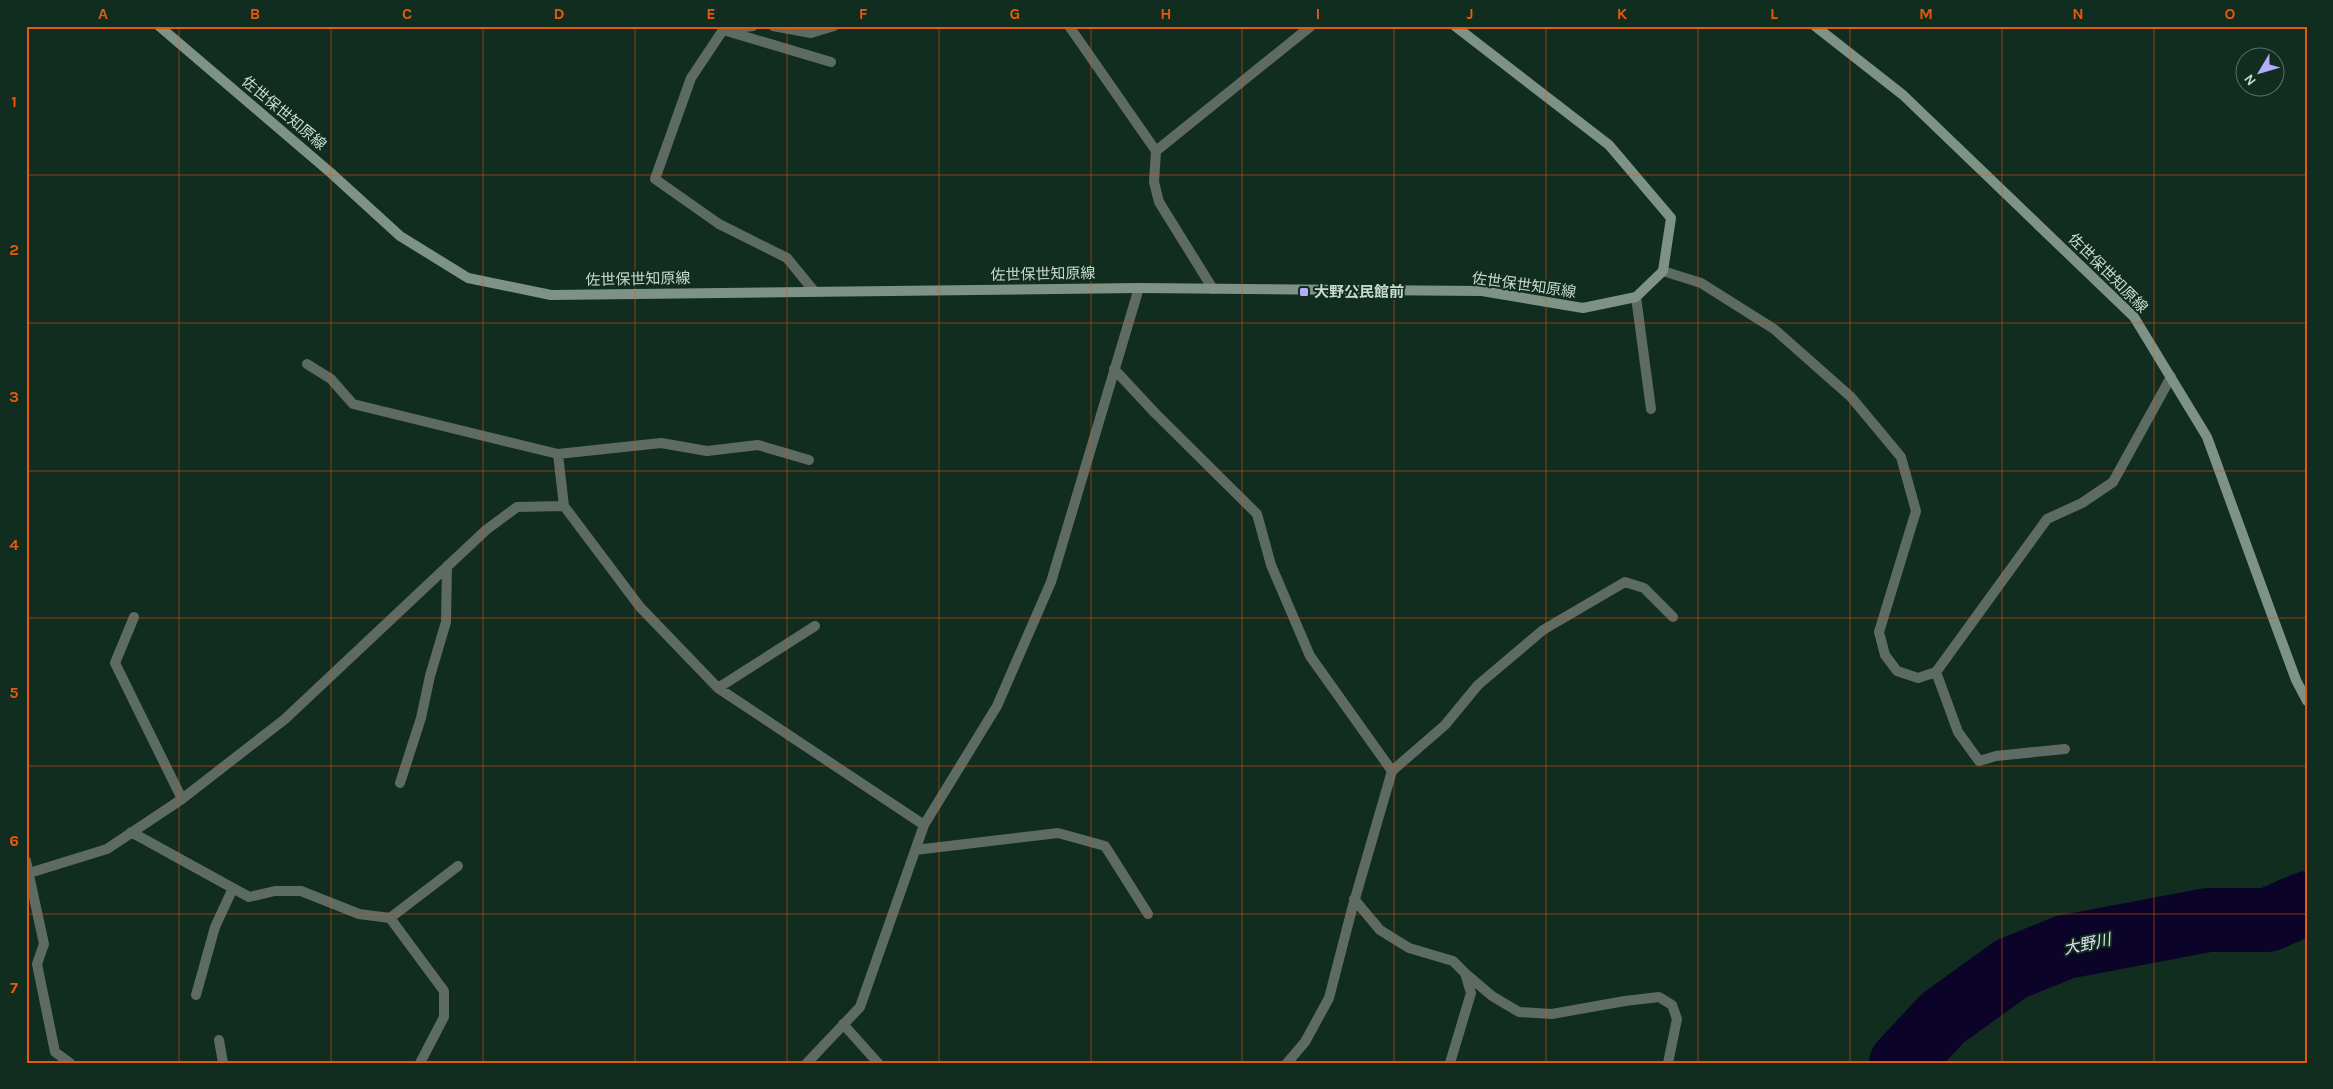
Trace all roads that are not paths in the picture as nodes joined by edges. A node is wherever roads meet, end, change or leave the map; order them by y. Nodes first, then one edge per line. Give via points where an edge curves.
1 (159, 26) edge
2 (753, 26) edge
3 (773, 26) edge
4 (834, 26) edge
5 (1069, 26) edge
6 (1311, 26) edge
7 (1456, 26) edge
8 (1815, 26) edge
9 (723, 30) junction
10 (831, 62) dead end
11 (1156, 151) junction
12 (1662, 270) junction
13 (1140, 288) junction
14 (1213, 289) junction
15 (814, 292) junction
16 (1636, 297) junction
17 (307, 364) dead end
18 (1114, 369) junction
19 (2170, 377) junction
20 (1651, 409) dead end
21 (558, 454) junction
22 (809, 460) dead end
23 (564, 506) junction
24 (447, 566) junction
25 (1673, 617) dead end
26 (134, 618) dead end
27 (815, 626) dead end
28 (1936, 672) junction
29 (718, 688) junction
30 (2307, 701) edge
31 (2065, 748) dead end
32 (1392, 771) junction
33 (400, 783) dead end
34 (182, 799) junction
35 (924, 826) junction
36 (131, 832) junction
37 (915, 850) junction
38 (26, 861) edge
39 (458, 866) dead end
40 (28, 873) edge
41 (233, 888) junction
42 (1354, 899) junction
43 (1148, 914) dead end
44 (390, 918) junction
45 (1465, 972) junction
46 (196, 996) dead end
47 (843, 1024) junction
48 (219, 1040) dead end
49 (70, 1063) edge
50 (223, 1063) edge
51 (420, 1063) edge
52 (807, 1063) edge
53 (878, 1063) edge
54 (1287, 1063) edge
55 (1450, 1063) edge
56 (1668, 1063) edge

1 - 15 main road, 佐世保世知原線 via 400,236 468,278 551,295
2 - 9 street
3 - 4 street via 811,33
5 - 11 street
6 - 11 street
7 - 12 main road via 1609,145 1671,218
8 - 19 main road, 佐世保世知原線 via 1903,94 2134,318
9 - 10 street
9 - 15 street via 691,78 655,179 719,224 787,258
11 - 14 street via 1154,182 1159,202
12 - 16 main road
12 - 28 street via 1701,283 1774,329 1852,397 1901,457 1916,511 1879,632 1885,655 1897,672 1918,678
13 - 14 main road, 佐世保世知原線
13 - 15 main road, 佐世保世知原線
13 - 18 street
14 - 16 main road, 佐世保世知原線 via 1482,292 1584,308
16 - 20 street
17 - 21 street via 332,380 354,404
18 - 32 street via 1257,514 1271,565 1310,656
18 - 35 street via 1051,582 997,706
19 - 28 street via 2113,482 2047,519
19 - 30 main road, 佐世保世知原線 via 2207,437 2275,625
21 - 22 street via 661,442 707,451 758,445
21 - 23 street
23 - 24 street via 517,506
23 - 29 street via 640,607
24 - 33 street via 446,622
24 - 34 street via 285,719
25 - 32 street via 1644,588 1625,582 1543,630 1478,685 1445,725
26 - 34 street via 116,663
27 - 29 street
28 - 31 street via 1958,732 1979,761
29 - 35 street
32 - 42 street
34 - 36 street
35 - 37 street
36 - 40 street via 107,849
36 - 41 street
37 - 43 street via 1058,832 1105,846
37 - 47 street via 860,1007
38 - 40 street
39 - 44 street
40 - 49 street via 44,944 38,964 55,1052
41 - 44 street via 249,897 275,891 301,891 358,914
41 - 46 street via 215,927
42 - 45 street via 1380,930 1409,948 1453,961
42 - 54 street via 1329,998 1305,1042
44 - 51 street via 444,991 444,1017
45 - 55 street via 1471,993
45 - 56 street via 1492,996 1519,1012 1552,1014 1659,997 1672,1005 1677,1019
47 - 52 street
47 - 53 street
48 - 50 street

